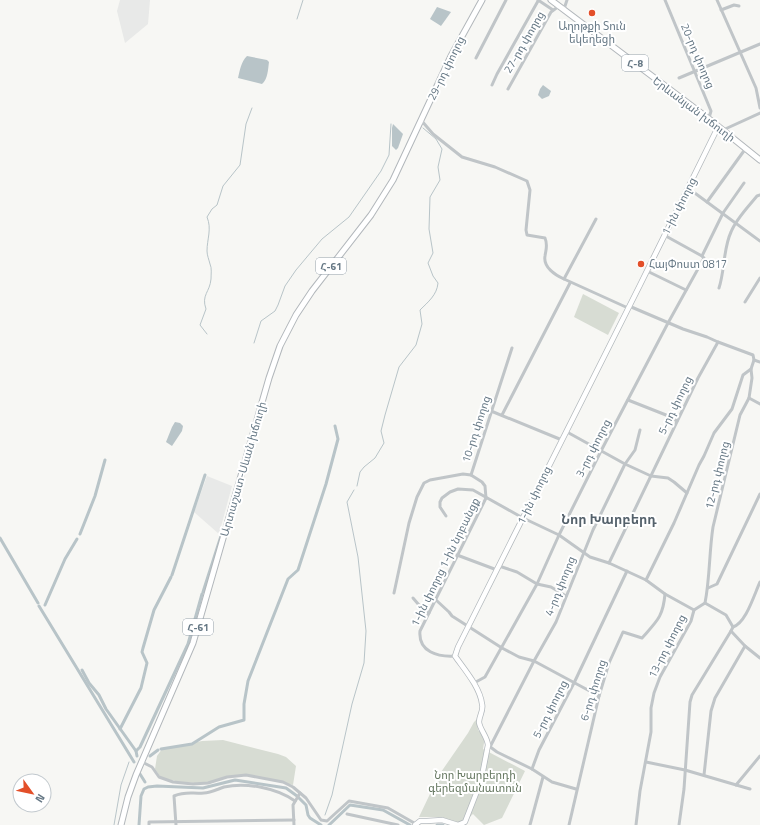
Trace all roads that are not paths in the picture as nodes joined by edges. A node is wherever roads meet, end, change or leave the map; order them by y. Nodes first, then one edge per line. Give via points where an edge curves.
1 (482, 0) edge
2 (506, 0) edge
3 (538, 0) edge
4 (551, 0) edge
5 (567, 0) edge
6 (665, 0) edge
7 (717, 0) edge
8 (739, 6) dead end
9 (562, 8) junction
10 (553, 10) junction
11 (721, 10) junction
12 (760, 44) edge
13 (740, 53) junction
14 (476, 58) dead end
15 (695, 72) junction
16 (679, 78) dead end
17 (492, 85) dead end
18 (508, 89) dead end
19 (760, 108) edge
20 (760, 113) edge
21 (708, 119) junction
22 (421, 120) junction
23 (721, 128) junction
24 (413, 138) joint
25 (746, 148) junction
26 (760, 160) edge
27 (744, 183) dead end
28 (688, 188) junction
29 (760, 195) edge
30 (707, 202) junction
31 (723, 213) junction
32 (596, 219) dead end
33 (736, 223) junction
34 (664, 235) junction
35 (760, 241) edge
36 (702, 256) junction
37 (647, 271) junction
38 (760, 278) edge
39 (564, 279) junction
40 (570, 283) junction
41 (719, 288) dead end
42 (686, 290) junction
43 (745, 302) dead end
44 (629, 307) junction
45 (668, 323) junction
46 (718, 342) junction
47 (512, 348) dead end
48 (754, 360) junction
49 (760, 362) edge
50 (751, 369) junction
51 (749, 398) junction
52 (628, 400) junction
53 (760, 404) edge
54 (491, 411) junction
55 (502, 415) junction
56 (677, 421) junction
57 (640, 430) dead end
58 (567, 432) junction
59 (562, 440) junction
60 (601, 451) junction
61 (625, 464) junction
62 (471, 475) junction
63 (651, 476) junction
64 (687, 493) junction
65 (760, 494) edge
66 (486, 498) junction
67 (446, 516) dead end
68 (523, 518) junction
69 (559, 535) junction
70 (584, 552) junction
71 (457, 555) junction
72 (610, 563) junction
73 (498, 568) junction
74 (627, 571) junction
75 (646, 580) junction
76 (760, 582) edge
77 (537, 584) junction
78 (708, 588) junction
79 (394, 593) dead end
80 (665, 594) junction
81 (566, 596) junction
82 (412, 598) dead end
83 (436, 600) junction
84 (705, 603) junction
85 (694, 610) junction
86 (429, 612) junction
87 (469, 626) junction
88 (732, 629) junction
89 (745, 646) junction
90 (502, 648) junction
91 (455, 656) junction
92 (760, 658) edge
93 (534, 661) junction
94 (474, 683) junction
95 (574, 683) junction
96 (599, 696) junction
97 (489, 746) junction
98 (760, 756) edge
99 (141, 761) junction
100 (646, 762) junction
101 (532, 769) junction
102 (684, 770) junction
103 (704, 775) junction
104 (543, 777) junction
105 (736, 785) junction
106 (576, 789) junction
107 (750, 789) dead end
108 (300, 793) junction
109 (295, 801) junction
110 (347, 814) dead end
111 (294, 820) junction
112 (176, 823) edge
113 (416, 824) edge
114 (121, 825) edge
115 (149, 825) edge
116 (294, 825) edge
117 (398, 825) edge
118 (458, 825) edge
119 (530, 825) edge
120 (569, 825) edge
121 (636, 825) edge
122 (680, 825) edge

1 - 22 main road, 29-րդ փողոց / Հ-61 via 451,56
2 - 14 street, 29-րդ փողոց
3 - 10 street
3 - 17 street
4 - 9 main road, Երևանյան խճուղի / Հ-8
5 - 9 street
6 - 15 street, 20-րդ փողոց
7 - 11 street
8 - 11 street via 734,5
9 - 10 street, 27-րդ փողոց
9 - 21 main road, Երևանյան խճուղի / Հ-8
10 - 18 street, 27-րդ փողոց
11 - 13 street
12 - 13 street
13 - 15 street
13 - 19 street via 756,88
15 - 16 street
15 - 21 street, 20-րդ փողոց via 711,110
20 - 23 street
21 - 23 main road, Երևանյան խճուղի / Հ-8
22 - 24 main road, 29-րդ փողոց / Հ-61
22 - 39 street via 433,134 462,156 527,181 530,190 527,235 545,238 545,264
23 - 25 main road, Երևանյան խճուղի / Հ-8
23 - 28 main road, 1-ին փողոց
24 - 99 main road, Արտաշատ-Սևան խճուղի / Հ-61 via 387,190 302,305 280,346 193,643
25 - 26 main road, Երևանյան խճուղի / Հ-8
25 - 30 street
27 - 31 street, 3-րդ փողոց
28 - 30 street
28 - 34 main road, 1-ին փողոց
29 - 33 street
30 - 31 street
31 - 33 street
31 - 36 street, 3-րդ փողոց
32 - 39 street
33 - 35 street
33 - 41 street via 728,240
34 - 36 street
34 - 37 main road, 1-ին փողոց
36 - 42 street, 3-րդ փողոց via 704,258
37 - 42 street
37 - 44 main road, 1-ին փողոց
38 - 43 street
39 - 40 street
40 - 44 street
40 - 55 street, 10-րդ փողոց
42 - 45 street, 3-րդ փողոց
44 - 45 street
44 - 58 main road, 1-ին փողոց
45 - 46 street
45 - 52 street, 3-րդ փողոց
46 - 48 street via 753,355
46 - 56 street, 5-րդ փողոց
47 - 54 street, 10-րդ փողոց
48 - 49 street
48 - 50 street
50 - 51 street, 12-րդ փողոց
50 - 64 street via 743,375 732,409 714,433
51 - 53 street
51 - 78 street, 12-րդ փողոց via 740,415 713,528
52 - 56 street
52 - 60 street, 3-րդ փողոց
54 - 55 street
54 - 62 street, 10-րդ փողոց
55 - 59 street
56 - 63 street, 5-րդ փողոց
57 - 61 street, 4-րդ փողոց via 635,450
58 - 59 main road, 1-ին փողոց
58 - 60 street
59 - 68 main road, 1-ին փողոց
60 - 61 street
60 - 69 street, 3-րդ փողոց
61 - 63 street
61 - 70 street, 4-րդ փողոց
62 - 66 street via 485,486
62 - 79 street, 10-րդ փողոց via 430,480 420,489 408,523
63 - 64 street via 668,478
63 - 72 street, 5-րդ փողոց
64 - 75 street
65 - 78 street via 717,584
66 - 67 street via 473,490 458,489 450,492 440,502
66 - 68 street
66 - 71 street, 1-ին փողոց 1-ին նրբանցք
68 - 69 street
68 - 73 main road, 1-ին փողոց
69 - 70 street
69 - 77 street, 3-րդ փողոց
70 - 72 street via 590,557
70 - 81 street, 4-րդ փողոց
71 - 73 street
71 - 83 street, 1-ին փողոց 1-ին նրբանցք
72 - 74 street
73 - 77 street via 517,572
73 - 87 main road, 1-ին փողոց
74 - 75 street
74 - 95 street, 5-րդ փողոց
75 - 80 street
76 - 88 street via 743,618 738,626
77 - 81 street via 551,587
77 - 90 street, 3-րդ փողոց
78 - 84 street
80 - 85 street
80 - 96 street, 6-րդ փողոց via 661,614 642,638 623,632 609,663
81 - 93 street, 4-րդ փողոց via 556,622
82 - 86 street
83 - 86 street, 1-ին փողոց 1-ին նրբանցք
83 - 87 street via 452,616
84 - 85 street, 13-րդ փողոց
84 - 88 street via 726,615
85 - 100 street, 13-րդ փողոց via 691,621 654,693
86 - 91 street, 1-ին փողոց 1-ին նրբանցք via 420,631 419,639 423,647 435,654
87 - 90 street
87 - 91 main road, 1-ին փողոց
88 - 89 street
88 - 102 street via 692,695
89 - 92 street
89 - 103 street via 715,698 711,711
90 - 93 street
90 - 94 street, 3-րդ փողոց via 485,677
91 - 94 main road
93 - 95 street
93 - 97 street, 4-րդ փողոց
94 - 97 main road via 483,705 479,720
95 - 96 street
95 - 101 street, 5-րդ փողոց via 539,750
96 - 106 street, 6-րդ փողոց
97 - 101 street
97 - 118 main road via 481,781 471,808 465,822
98 - 105 street
99 - 108 street via 152,767 159,777 173,782 208,784 227,777 246,776 283,782
99 - 114 main road, Արտաշատ-Սևան խճուղի / Հ-61
100 - 102 street
100 - 121 street, 13-րդ փողոց
101 - 104 street
102 - 103 street
102 - 122 street
103 - 105 street
104 - 106 street
104 - 119 street
105 - 107 street
106 - 120 street, 6-րդ փողոց
108 - 109 street
108 - 113 street via 321,820 327,821 349,801 388,808
109 - 111 street
109 - 112 street via 275,790 247,786 225,787 205,794 180,793 174,796
110 - 117 street
111 - 112 street
111 - 116 street
112 - 115 street via 150,822
113 - 118 main road via 420,821 442,820

